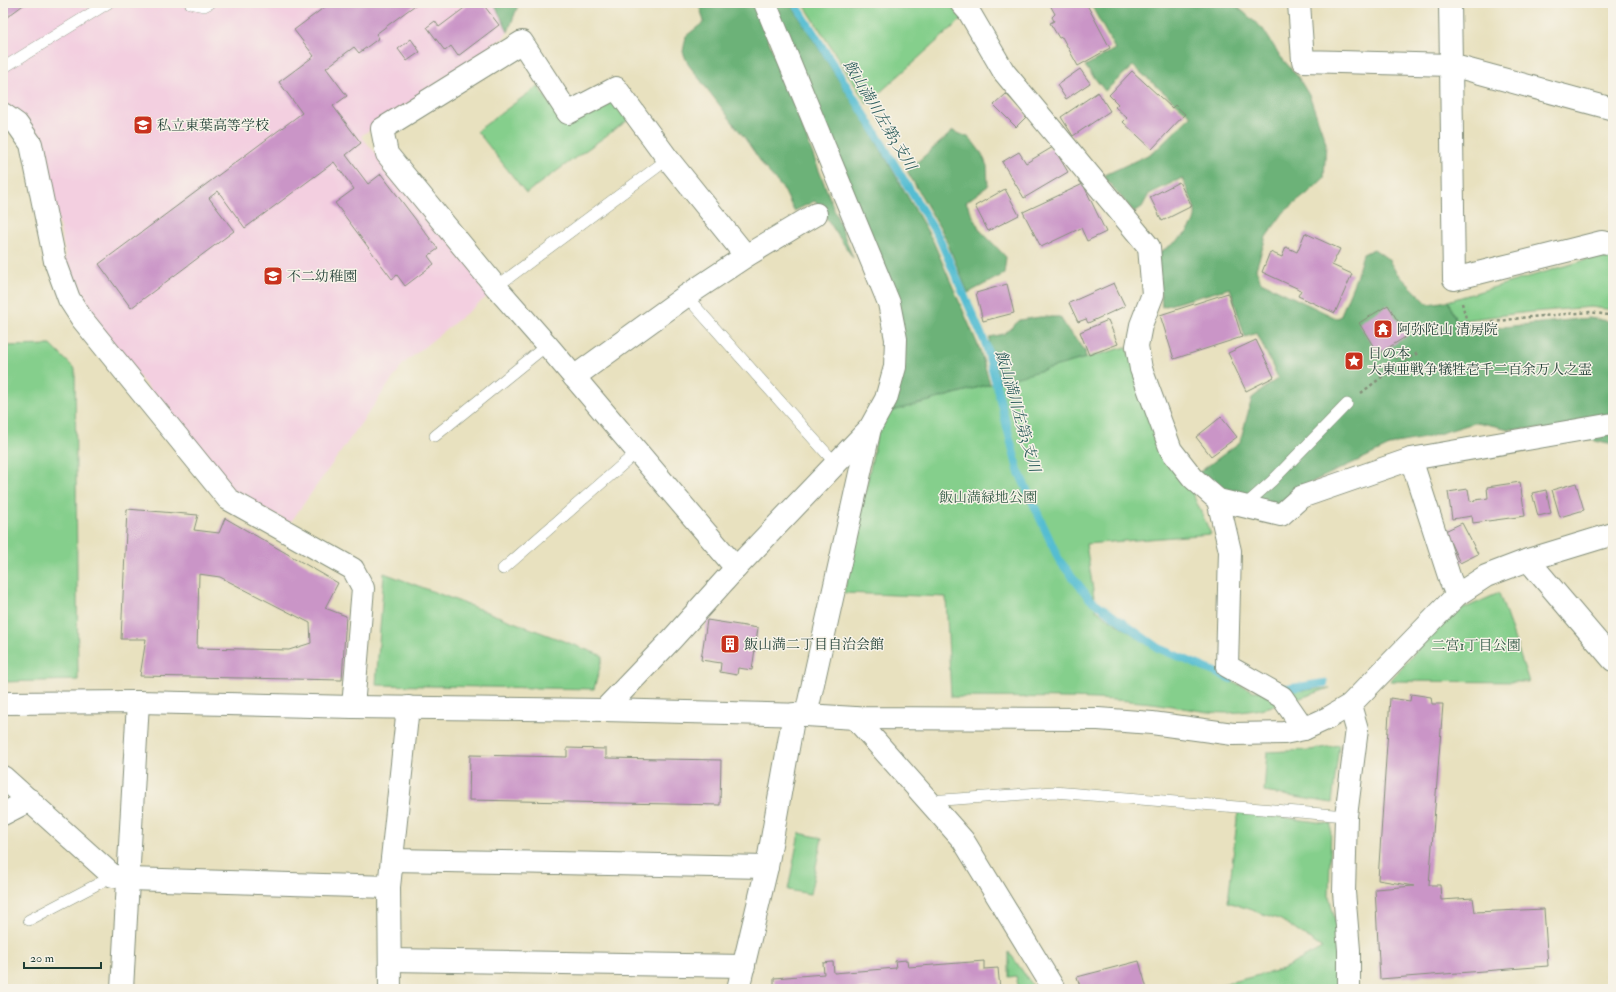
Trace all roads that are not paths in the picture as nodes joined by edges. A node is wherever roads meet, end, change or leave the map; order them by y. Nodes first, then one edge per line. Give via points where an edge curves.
1 (108, 3) edge
2 (190, 3) edge
3 (210, 3) edge
4 (765, 3) edge
5 (961, 3) edge
6 (1299, 3) edge
7 (1450, 3) edge
8 (1451, 65) junction
9 (3, 68) edge
10 (1613, 109) edge
11 (3, 114) edge
12 (668, 159) junction
13 (816, 214) dead end
14 (1613, 244) edge
15 (746, 256) junction
16 (496, 287) junction
17 (686, 296) junction
18 (547, 344) junction
19 (574, 377) junction
20 (1347, 404) road end
21 (1613, 424) edge
22 (870, 428) junction
23 (435, 436) dead end
24 (637, 452) junction
25 (1411, 458) junction
26 (836, 464) junction
27 (1218, 500) junction
28 (1244, 506) junction
29 (1613, 534) edge
30 (1528, 560) junction
31 (736, 568) junction
32 (503, 569) dead end
33 (1457, 595) junction
34 (1613, 660) edge
35 (138, 702) junction
36 (3, 703) edge
37 (1350, 705) junction
38 (353, 707) junction
39 (408, 707) junction
40 (604, 710) junction
41 (800, 715) junction
42 (855, 718) junction
43 (1304, 728) junction
44 (3, 777) edge
45 (30, 800) junction
46 (929, 801) junction
47 (3, 814) edge
48 (1346, 816) junction
49 (392, 860) junction
50 (767, 867) junction
51 (121, 878) junction
52 (389, 887) junction
53 (29, 920) dead end
54 (390, 960) junction
55 (744, 966) junction
56 (122, 989) edge
57 (390, 989) edge
58 (738, 989) edge
59 (1054, 989) edge
60 (1349, 989) edge

1 - 9 lane
2 - 3 lane via 204,6
4 - 22 street via 893,318 896,339 895,368 886,399
5 - 27 street via 969,12 1004,72 1149,247 1153,294 1141,324 1137,346 1141,369 1171,450 1193,478
6 - 8 street via 1303,61
7 - 8 street
8 - 10 street
8 - 14 street via 1454,279 1602,242
11 - 38 street via 17,124 31,144 55,261 69,299 82,318 228,499 353,569 363,588
12 - 15 street
12 - 16 lane
12 - 16 street via 616,88 568,114 522,42 382,129 388,154
13 - 15 street
15 - 17 street
16 - 18 street
17 - 19 street
17 - 26 lane
18 - 19 street
18 - 23 lane
19 - 24 street
20 - 28 lane
21 - 25 street
22 - 26 street
22 - 41 street
24 - 31 street
24 - 32 lane
25 - 28 street via 1301,497 1280,515
25 - 33 street
26 - 31 street
27 - 28 lane
27 - 43 street via 1230,551 1227,666 1282,697
29 - 30 street
30 - 33 street via 1486,576
30 - 34 street
31 - 40 street
33 - 37 street
35 - 36 street
35 - 38 street
35 - 51 street
37 - 43 street
37 - 48 street via 1357,729
38 - 39 street
39 - 40 street
39 - 49 street
40 - 41 street
41 - 42 street
41 - 50 street
42 - 43 street via 1098,719 1233,734 1284,733
42 - 46 street
44 - 45 street
45 - 47 street
45 - 51 street
46 - 48 lane via 1054,792
46 - 59 street via 963,840
48 - 60 street via 1344,892 1349,950
49 - 50 street
49 - 52 street
50 - 55 street
51 - 52 street
51 - 53 lane
51 - 56 street
52 - 54 street
54 - 55 street
54 - 57 street
55 - 58 street

